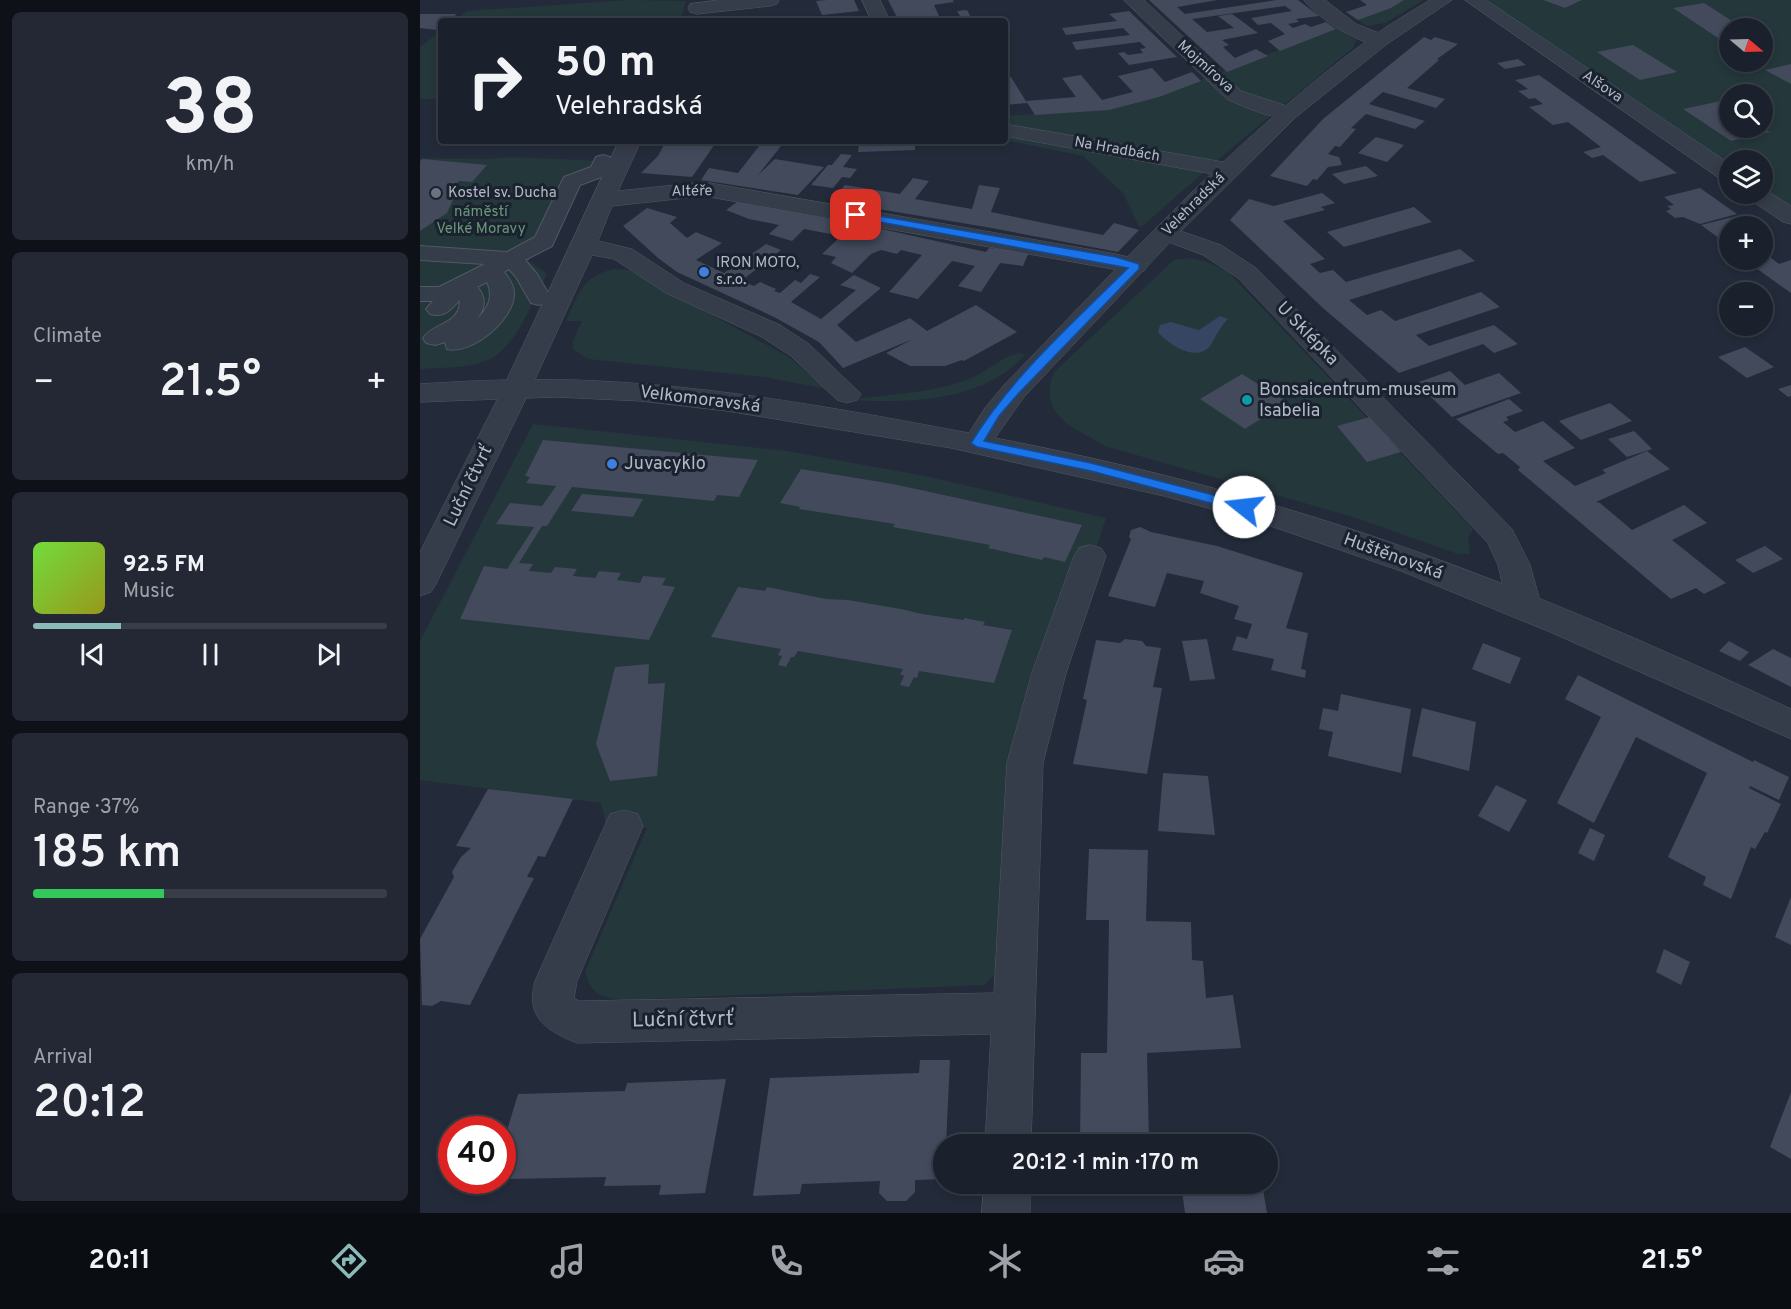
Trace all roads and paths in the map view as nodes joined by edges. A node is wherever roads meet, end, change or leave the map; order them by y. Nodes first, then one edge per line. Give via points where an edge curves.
1 (770, 0) edge
2 (871, 0) edge
3 (1133, 0) edge
4 (1313, 0) edge
5 (1443, 0) edge
6 (1474, 0) edge
7 (696, 10) edge
8 (880, 18) edge
9 (1380, 40) junction
10 (1289, 114) junction
11 (1008, 131) edge
12 (629, 144) edge
13 (603, 161) dead end
14 (1719, 167) edge
15 (1229, 170) junction
16 (603, 200) junction
17 (1772, 204) edge
18 (1791, 217) edge
19 (1166, 233) junction
20 (583, 247) junction
21 (420, 253) edge
22 (517, 265) junction
23 (1135, 266) junction
24 (420, 269) edge
25 (538, 298) dead end
26 (439, 310) edge
27 (517, 388) junction
28 (420, 393) edge
29 (848, 394) dead end
30 (977, 443) junction
31 (1090, 556) dead end
32 (420, 584) edge
33 (1525, 608) junction
34 (1791, 725) edge
35 (624, 826) dead end
36 (1013, 1013) junction
37 (1008, 1134) edge
38 (1007, 1194) edge
39 (1006, 1213) edge

1 - 7 street
2 - 8 street
3 - 10 street, Mojmírova via 1234,95
4 - 9 street via 1348,28
5 - 9 street, Velehradská
6 - 14 street, Alšova
9 - 10 street, Velehradská
10 - 15 street, Velehradská
11 - 15 street, Na Hradbách
12 - 16 street
13 - 22 street via 600,171 571,181 533,261
15 - 19 street, Velehradská
16 - 20 street
16 - 23 street, Altéře via 705,189
17 - 18 street
19 - 23 street, Velehradská
19 - 33 street, U Sklépka via 1212,250 1238,267 1326,354 1501,537 1514,565
20 - 27 street
20 - 29 street via 623,254 675,288 771,331 800,350
21 - 22 street
22 - 25 street
22 - 26 street
23 - 30 street, Velehradská via 1014,391
24 - 26 street via 465,273
27 - 28 street, Velkomoravská
27 - 30 street, Velkomoravská via 674,395
27 - 32 street, Luční čtvrť
30 - 33 street, Huštěnovská via 1091,467 1322,531
31 - 36 street via 1049,673 1025,763
33 - 34 street, Huštěnovská
35 - 36 street, Luční čtvrť via 556,981 554,1007 564,1017 577,1022
36 - 37 street
38 - 39 street

